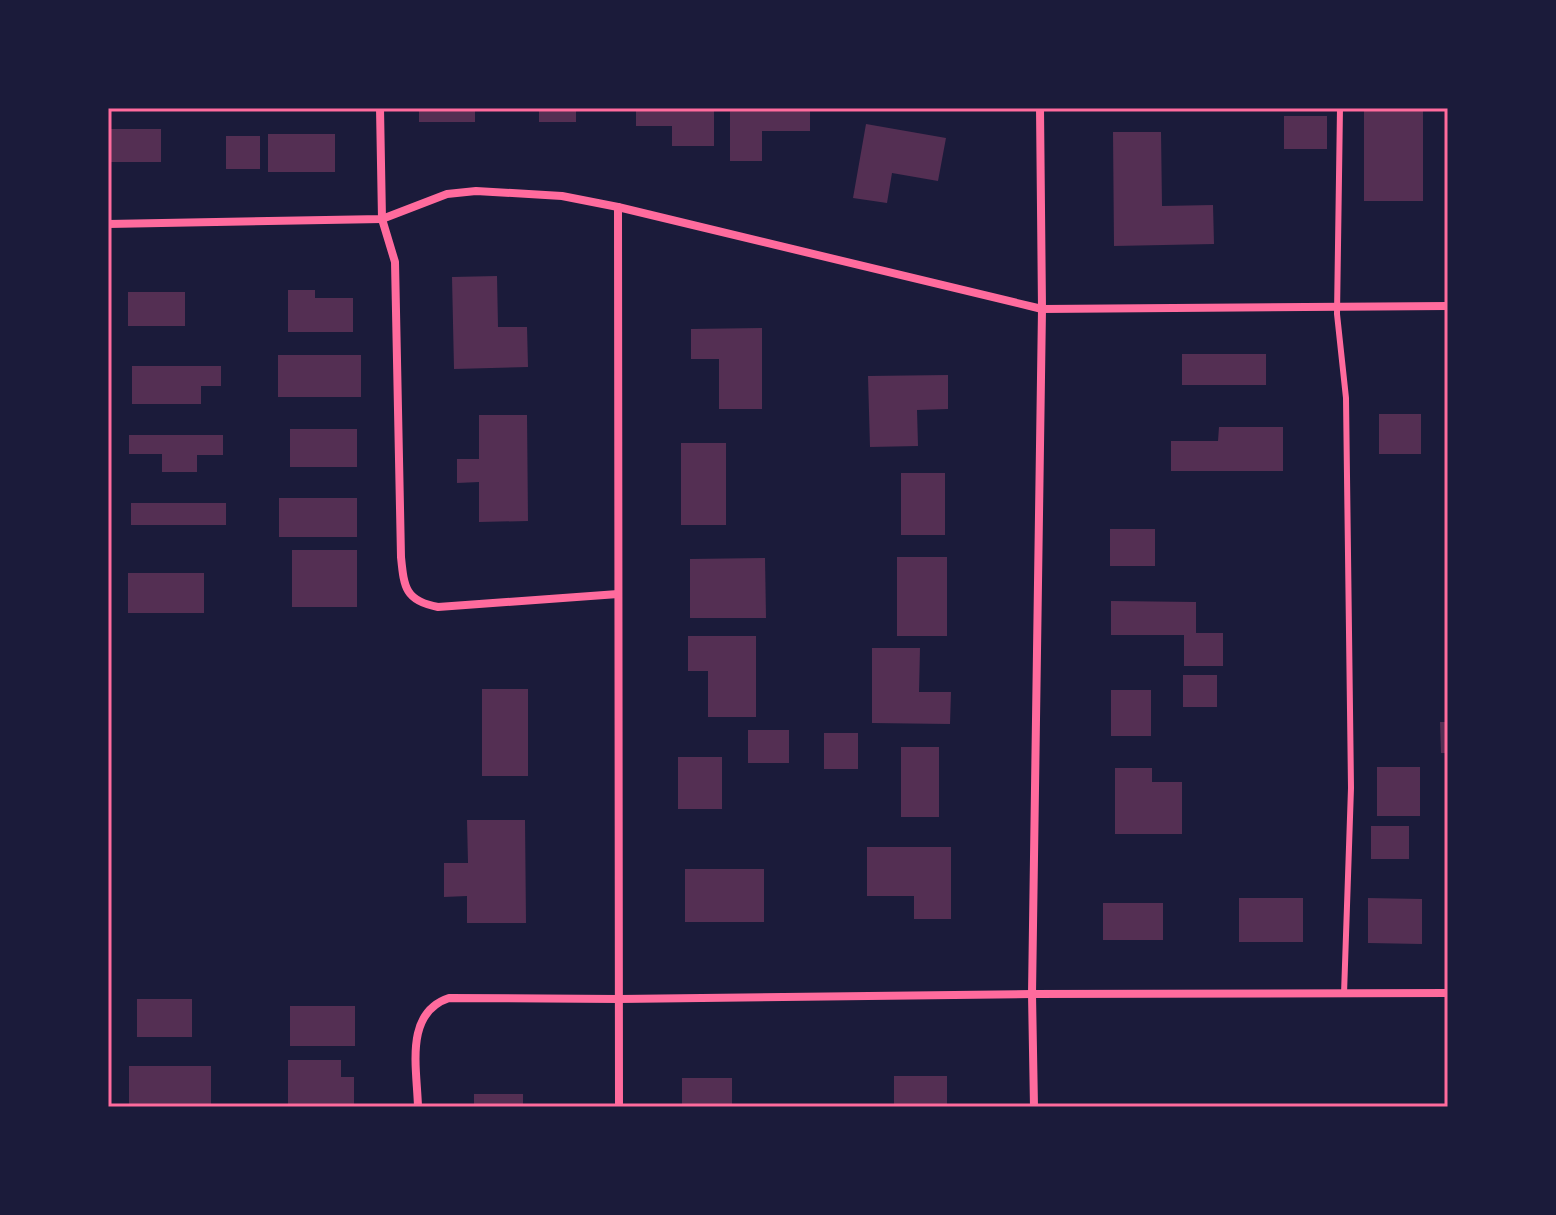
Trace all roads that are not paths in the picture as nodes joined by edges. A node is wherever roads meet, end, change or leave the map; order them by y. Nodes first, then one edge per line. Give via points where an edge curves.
1 (380, 108) edge
2 (1040, 108) edge
3 (1340, 108) edge
4 (618, 207) junction
5 (382, 219) junction
6 (108, 224) edge
7 (1448, 306) edge
8 (1337, 307) junction
9 (1042, 309) junction
10 (618, 594) junction
11 (1448, 993) edge
12 (1032, 994) junction
13 (1344, 994) junction
14 (619, 999) junction
15 (418, 1107) edge
16 (619, 1107) edge
17 (1034, 1107) edge

1 - 5 street
2 - 9 street
3 - 8 lane
4 - 5 street via 562,196 476,191 447,194
4 - 9 street
4 - 10 street
5 - 6 street
5 - 10 street via 395,262 401,557 408,593 438,607
7 - 8 street
8 - 9 street
8 - 13 lane via 1346,398 1350,647
9 - 12 street
10 - 14 street
11 - 13 street
12 - 13 street
12 - 14 street
12 - 17 street
14 - 15 street via 449,998 428,1008 417,1033
14 - 16 street

